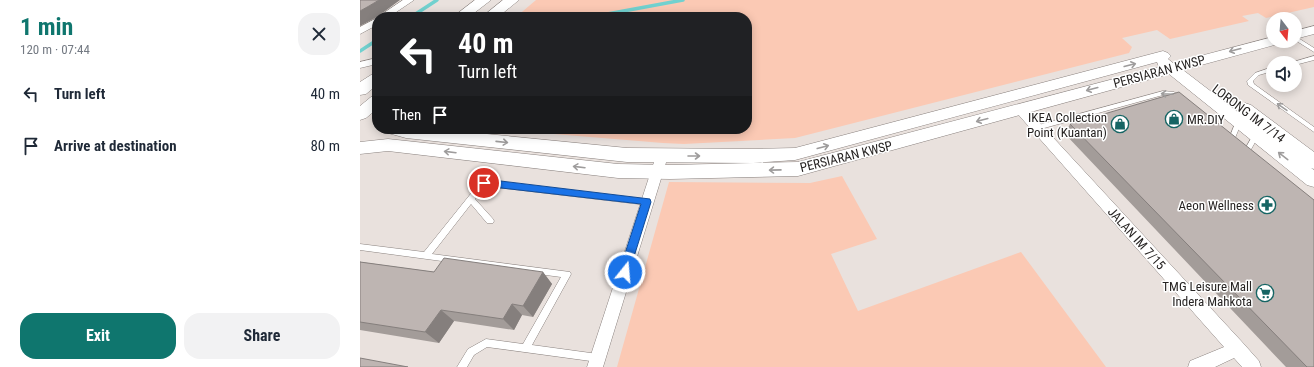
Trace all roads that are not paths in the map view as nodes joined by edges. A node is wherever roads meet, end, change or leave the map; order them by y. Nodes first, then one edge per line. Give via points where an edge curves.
1 (409, 0) edge
2 (484, 0) edge
3 (512, 0) edge
4 (391, 12) edge
5 (467, 12) edge
6 (496, 12) edge
7 (1314, 16) edge
8 (1302, 20) edge
9 (372, 24) edge
10 (1266, 29) edge
11 (360, 32) edge
12 (1266, 41) edge
13 (1302, 42) edge
14 (1314, 50) edge
15 (1314, 58) edge
16 (1171, 61) junction
17 (1302, 61) edge
18 (372, 62) edge
19 (360, 65) edge
20 (1266, 72) edge
21 (372, 82) edge
22 (360, 90) edge
23 (1025, 92) junction
24 (1037, 104) junction
25 (372, 105) edge
26 (1188, 105) edge
27 (1020, 109) junction
28 (360, 114) edge
29 (1238, 121) junction
30 (1037, 128) junction
31 (1313, 128) edge
32 (425, 134) edge
33 (1256, 134) junction
34 (1225, 136) edge
35 (360, 148) edge
36 (1241, 149) junction
37 (1314, 162) edge
38 (659, 164) junction
39 (1314, 180) edge
40 (471, 199) junction
41 (647, 202) junction
42 (490, 222) dead end
43 (360, 247) edge
44 (426, 256) junction
45 (524, 349) junction
46 (1237, 349) junction
47 (597, 362) edge
48 (462, 367) edge
49 (1196, 367) edge
50 (1253, 367) edge

1 - 4 street
2 - 5 street
3 - 6 street
7 - 8 street
9 - 11 street
10 - 16 street, PERSIARAN KWSP
12 -> 16 street, PERSIARAN KWSP
13 - 14 lane
15 - 17 lane
23 -> 16 street, PERSIARAN KWSP
16 -> 24 street, PERSIARAN KWSP
16 - 29 street, LORONG IM 7/14
16 - 37 street, LORONG IM 7/14
18 - 19 street
31 -> 20 lane via 1251,84 1254,76
21 - 22 street
23 - 24 street
38 -> 23 street, PERSIARAN KWSP via 795,154
24 - 27 street, PERSIARAN KWSP
25 - 28 street
26 -> 30 lane via 1172,93 1162,93
27 - 30 street, JALAN IM 7/15
27 -> 38 street, PERSIARAN KWSP via 798,169
29 - 33 street, LORONG IM 7/14
29 - 36 lane
30 - 46 street, JALAN IM 7/15
32 -> 38 street, PERSIARAN KWSP via 595,152
33 - 36 lane
39 -> 33 street, LORONG IM 7/14
34 - 36 lane
38 -> 35 street, PERSIARAN KWSP via 607,170 388,145
38 - 41 street
40 - 41 lane via 484,183
40 - 42 lane
40 - 44 lane
41 - 47 street
43 - 44 lane
44 - 45 lane via 567,274
45 - 47 lane
45 - 48 lane via 486,344 472,352
46 - 49 street
46 - 50 street, JALAN IM 7/15

